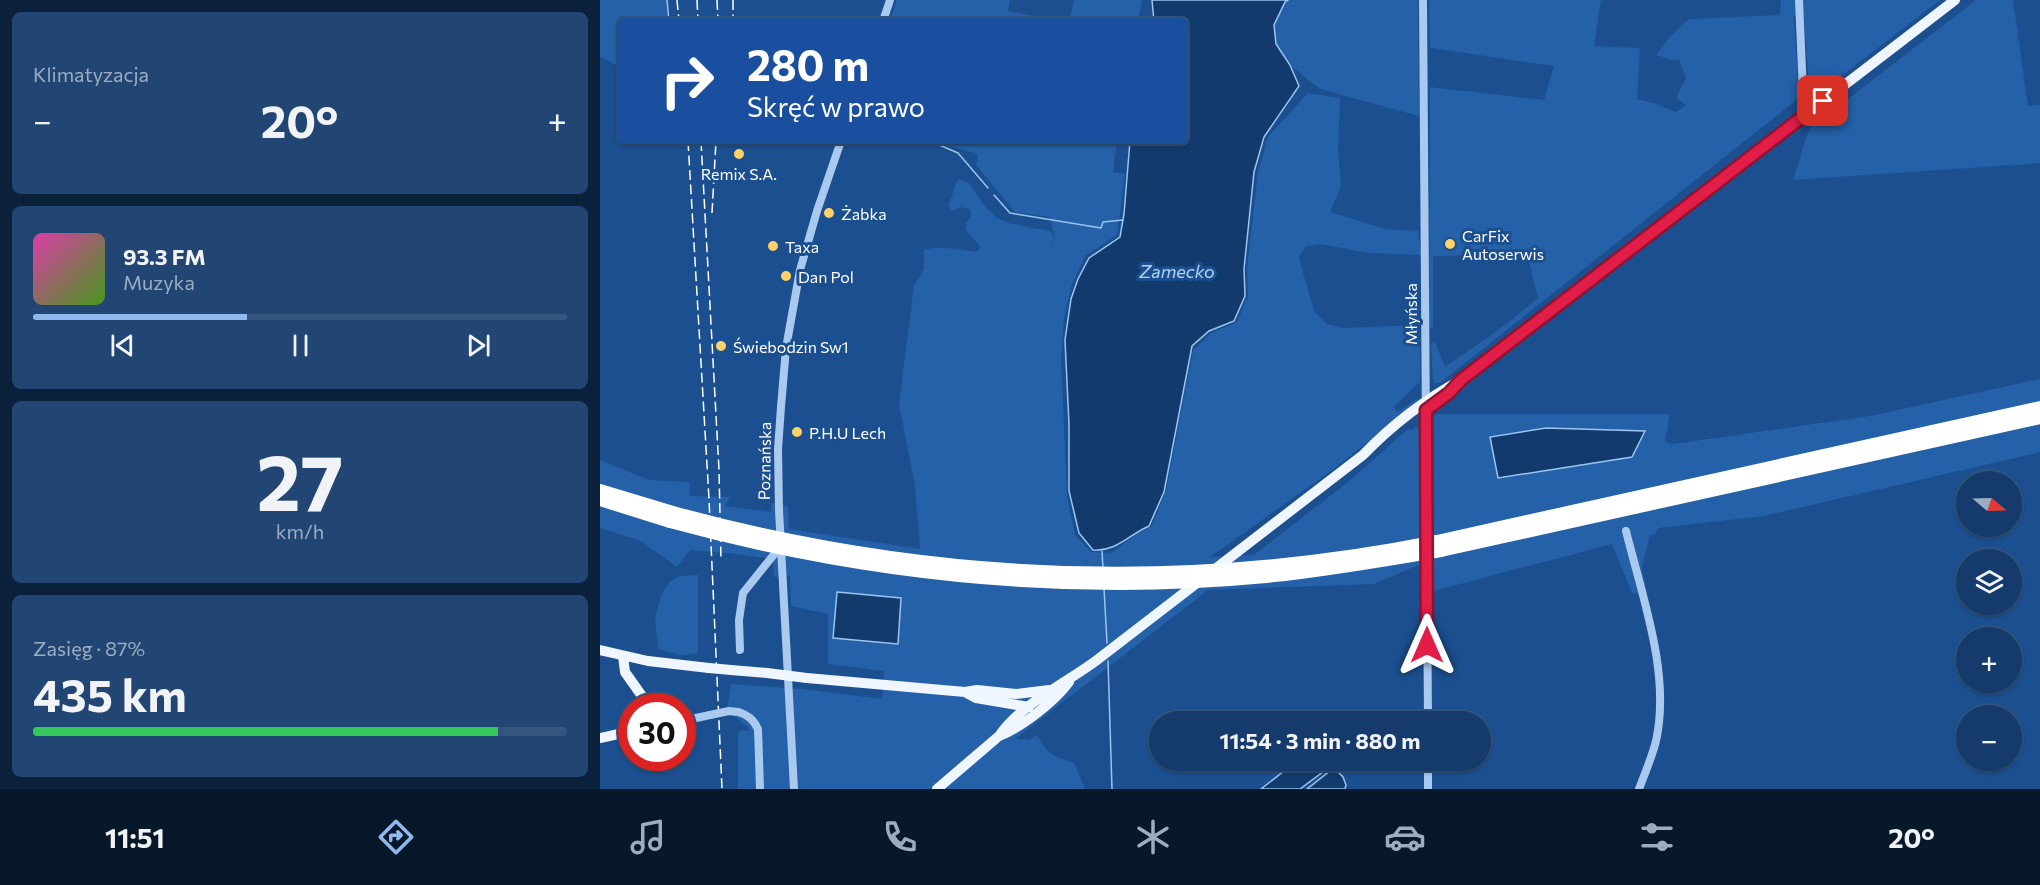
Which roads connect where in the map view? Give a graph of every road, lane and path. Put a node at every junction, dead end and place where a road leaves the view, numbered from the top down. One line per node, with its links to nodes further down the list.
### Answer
1 (890, 0): 5 (street)
2 (1423, 0): 8 (street, Młyńska)
3 (1799, 0): 6 (street)
4 (1954, 0): 6 (main road)
5 (884, 18)
6 (1804, 116): 8 (main road)
7 (841, 144): 16 (street, Poznańska)
8 (1426, 407): 20 (main road); 27 (street, Młyńska)
9 (2040, 407): 15 (highway)
10 (2040, 418): 15 (highway)
11 (600, 490): 13 (highway)
12 (600, 500): 13 (highway)
13 (671, 517): 15 (highway, bridge)
14 (1626, 531): 38 (street)
15 (1439, 546)
16 (780, 547): 18 (street); 35 (street, Poznańska)
17 (600, 650): 19 (main road)
18 (740, 650)
19 (623, 656): 22 (main road, bridge); 23 (main road)
20 (1071, 680): 21 (main road); 26 (main road)
21 (1050, 690): 24 (main road); 26 (main road)
22 (964, 692): 24 (main road); 25 (main road)
23 (640, 693)
24 (1016, 694): 26 (main road)
25 (1004, 702): 26 (main road); 29 (main road)
26 (1032, 710): 29 (main road); 31 (main road)
27 (1428, 711)
28 (696, 718): 34 (street, bridge)
29 (1007, 725): 31 (main road)
30 (618, 734): 32 (main road)
31 (999, 736): 36 (main road)
32 (600, 738)
33 (1428, 771): 37 (street)
34 (760, 789)
35 (794, 789)
36 (937, 789)
37 (1428, 789)
38 (1639, 789)

